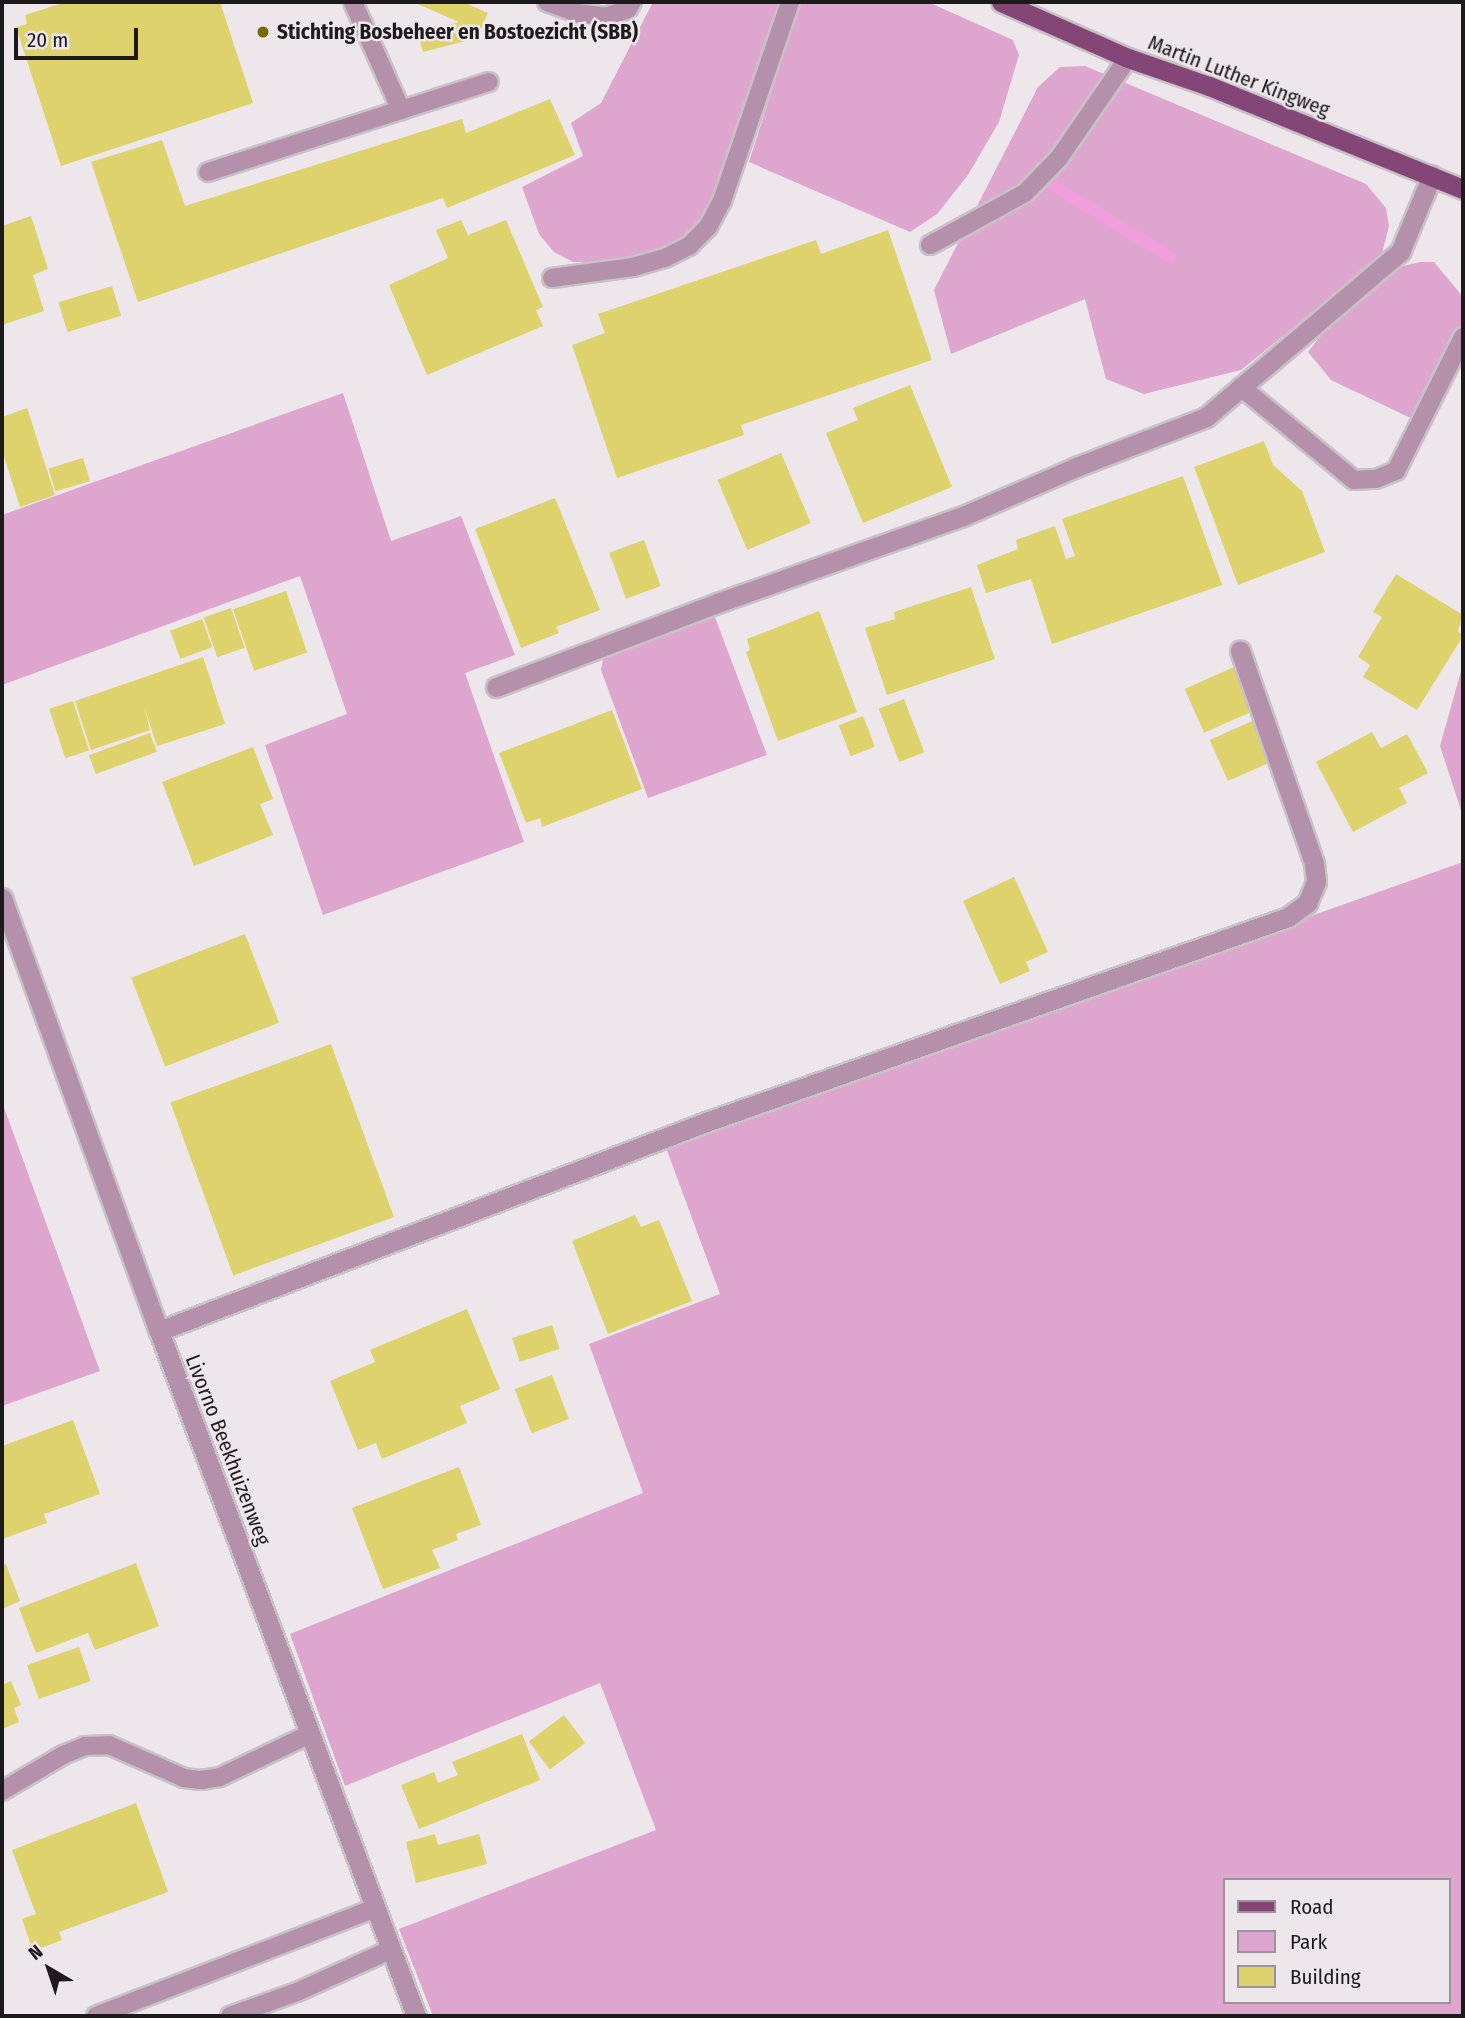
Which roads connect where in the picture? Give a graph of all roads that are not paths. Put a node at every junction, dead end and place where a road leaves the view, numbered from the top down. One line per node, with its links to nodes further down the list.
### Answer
1 (353, 2): 8 (lane)
2 (547, 2): 3 (lane)
3 (632, 2)
4 (790, 2): 13 (lane)
5 (1001, 2): 6 (main road, Martin Luther Kingweg)
6 (1128, 58): 10 (main road, Martin Luther Kingweg); 12 (lane)
7 (489, 82): 8 (lane)
8 (401, 110): 9 (lane)
9 (208, 172)
10 (1432, 174): 11 (main road, Martin Luther Kingweg); 15 (street)
11 (1463, 188)
12 (930, 245)
13 (552, 278)
14 (1463, 337): 15 (lane)
15 (1241, 387): 17 (street)
16 (1240, 650): 19 (street)
17 (496, 687)
18 (2, 898): 19 (street, Livorno Beekhuizenweg)
19 (159, 1331): 20 (street, Livorno Beekhuizenweg)
20 (310, 1734): 21 (lane); 22 (street, Livorno Beekhuizenweg)
21 (2, 1791)
22 (374, 1909): 23 (street, Livorno Beekhuizenweg); 24 (lane)
23 (390, 1950): 25 (lane); 26 (street, Livorno Beekhuizenweg)
24 (96, 2016)
25 (230, 2016)
26 (416, 2016)

